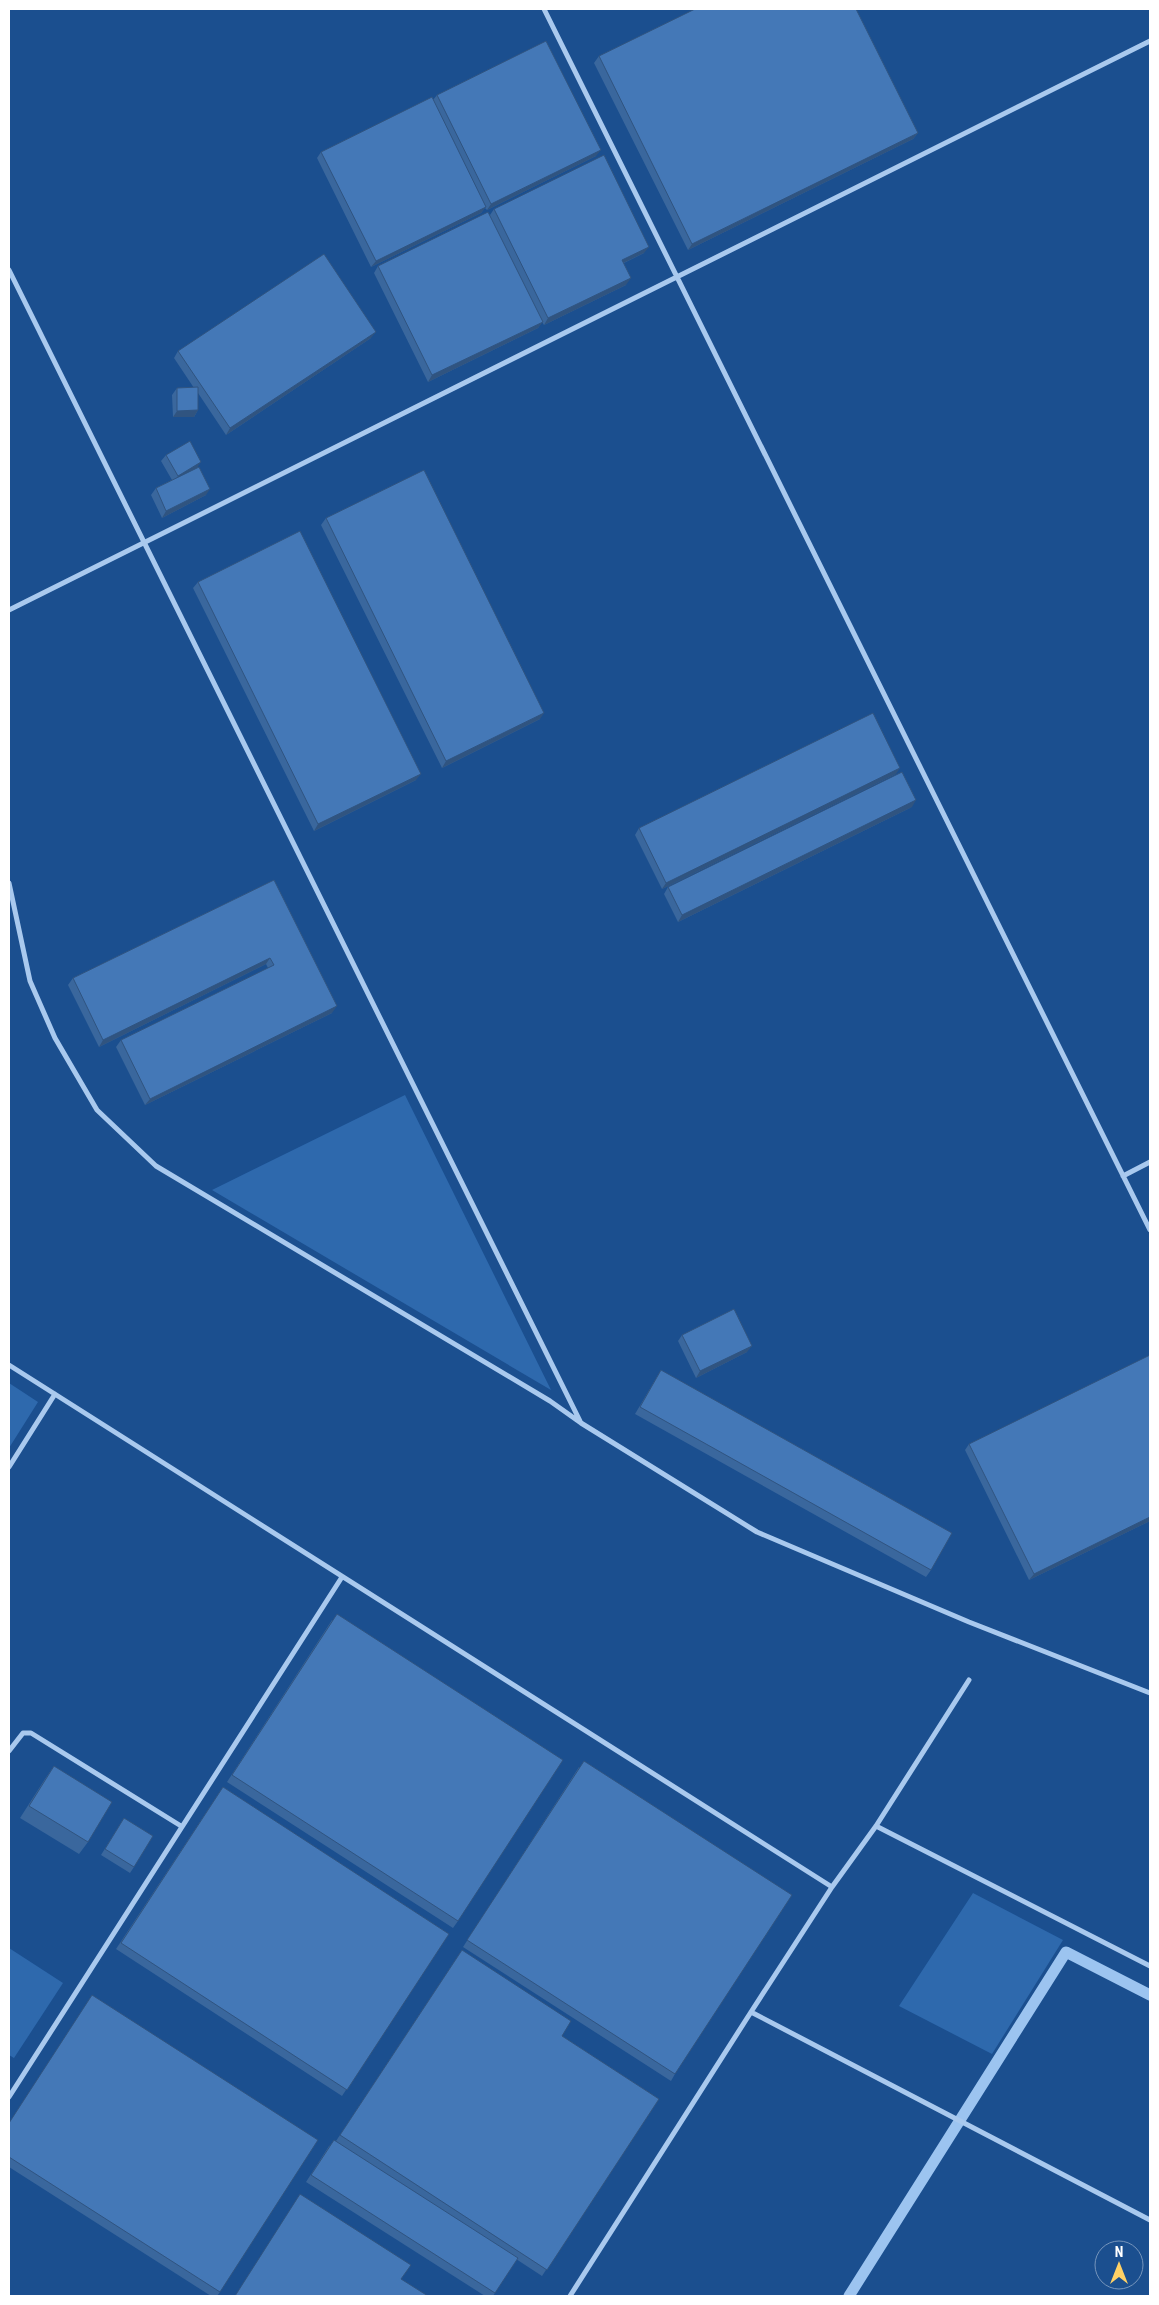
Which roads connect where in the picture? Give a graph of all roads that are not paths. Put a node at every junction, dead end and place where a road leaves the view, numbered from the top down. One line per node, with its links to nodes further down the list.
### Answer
1 (544, 9): 4 (street)
2 (1150, 41): 4 (street)
3 (9, 270): 5 (street)
4 (677, 277): 5 (street); 9 (street)
5 (144, 543): 6 (street); 13 (street)
6 (9, 610)
7 (9, 883): 13 (street)
8 (1150, 1162): 9 (street)
9 (1123, 1176): 10 (street)
10 (1150, 1230)
11 (9, 1365): 12 (street)
12 (55, 1394): 14 (street); 15 (street)
13 (581, 1423): 17 (street)
14 (9, 1467)
15 (342, 1577): 19 (street); 21 (street)
16 (968, 1680): 20 (street)
17 (1150, 1693)
18 (9, 1751): 19 (street)
19 (181, 1826): 24 (street)
20 (876, 1826): 21 (street); 22 (street)
21 (832, 1887): 23 (street)
22 (1150, 1966)
23 (751, 2012): 25 (street); 26 (street)
24 (9, 2097)
25 (1150, 2220)
26 (570, 2296)

